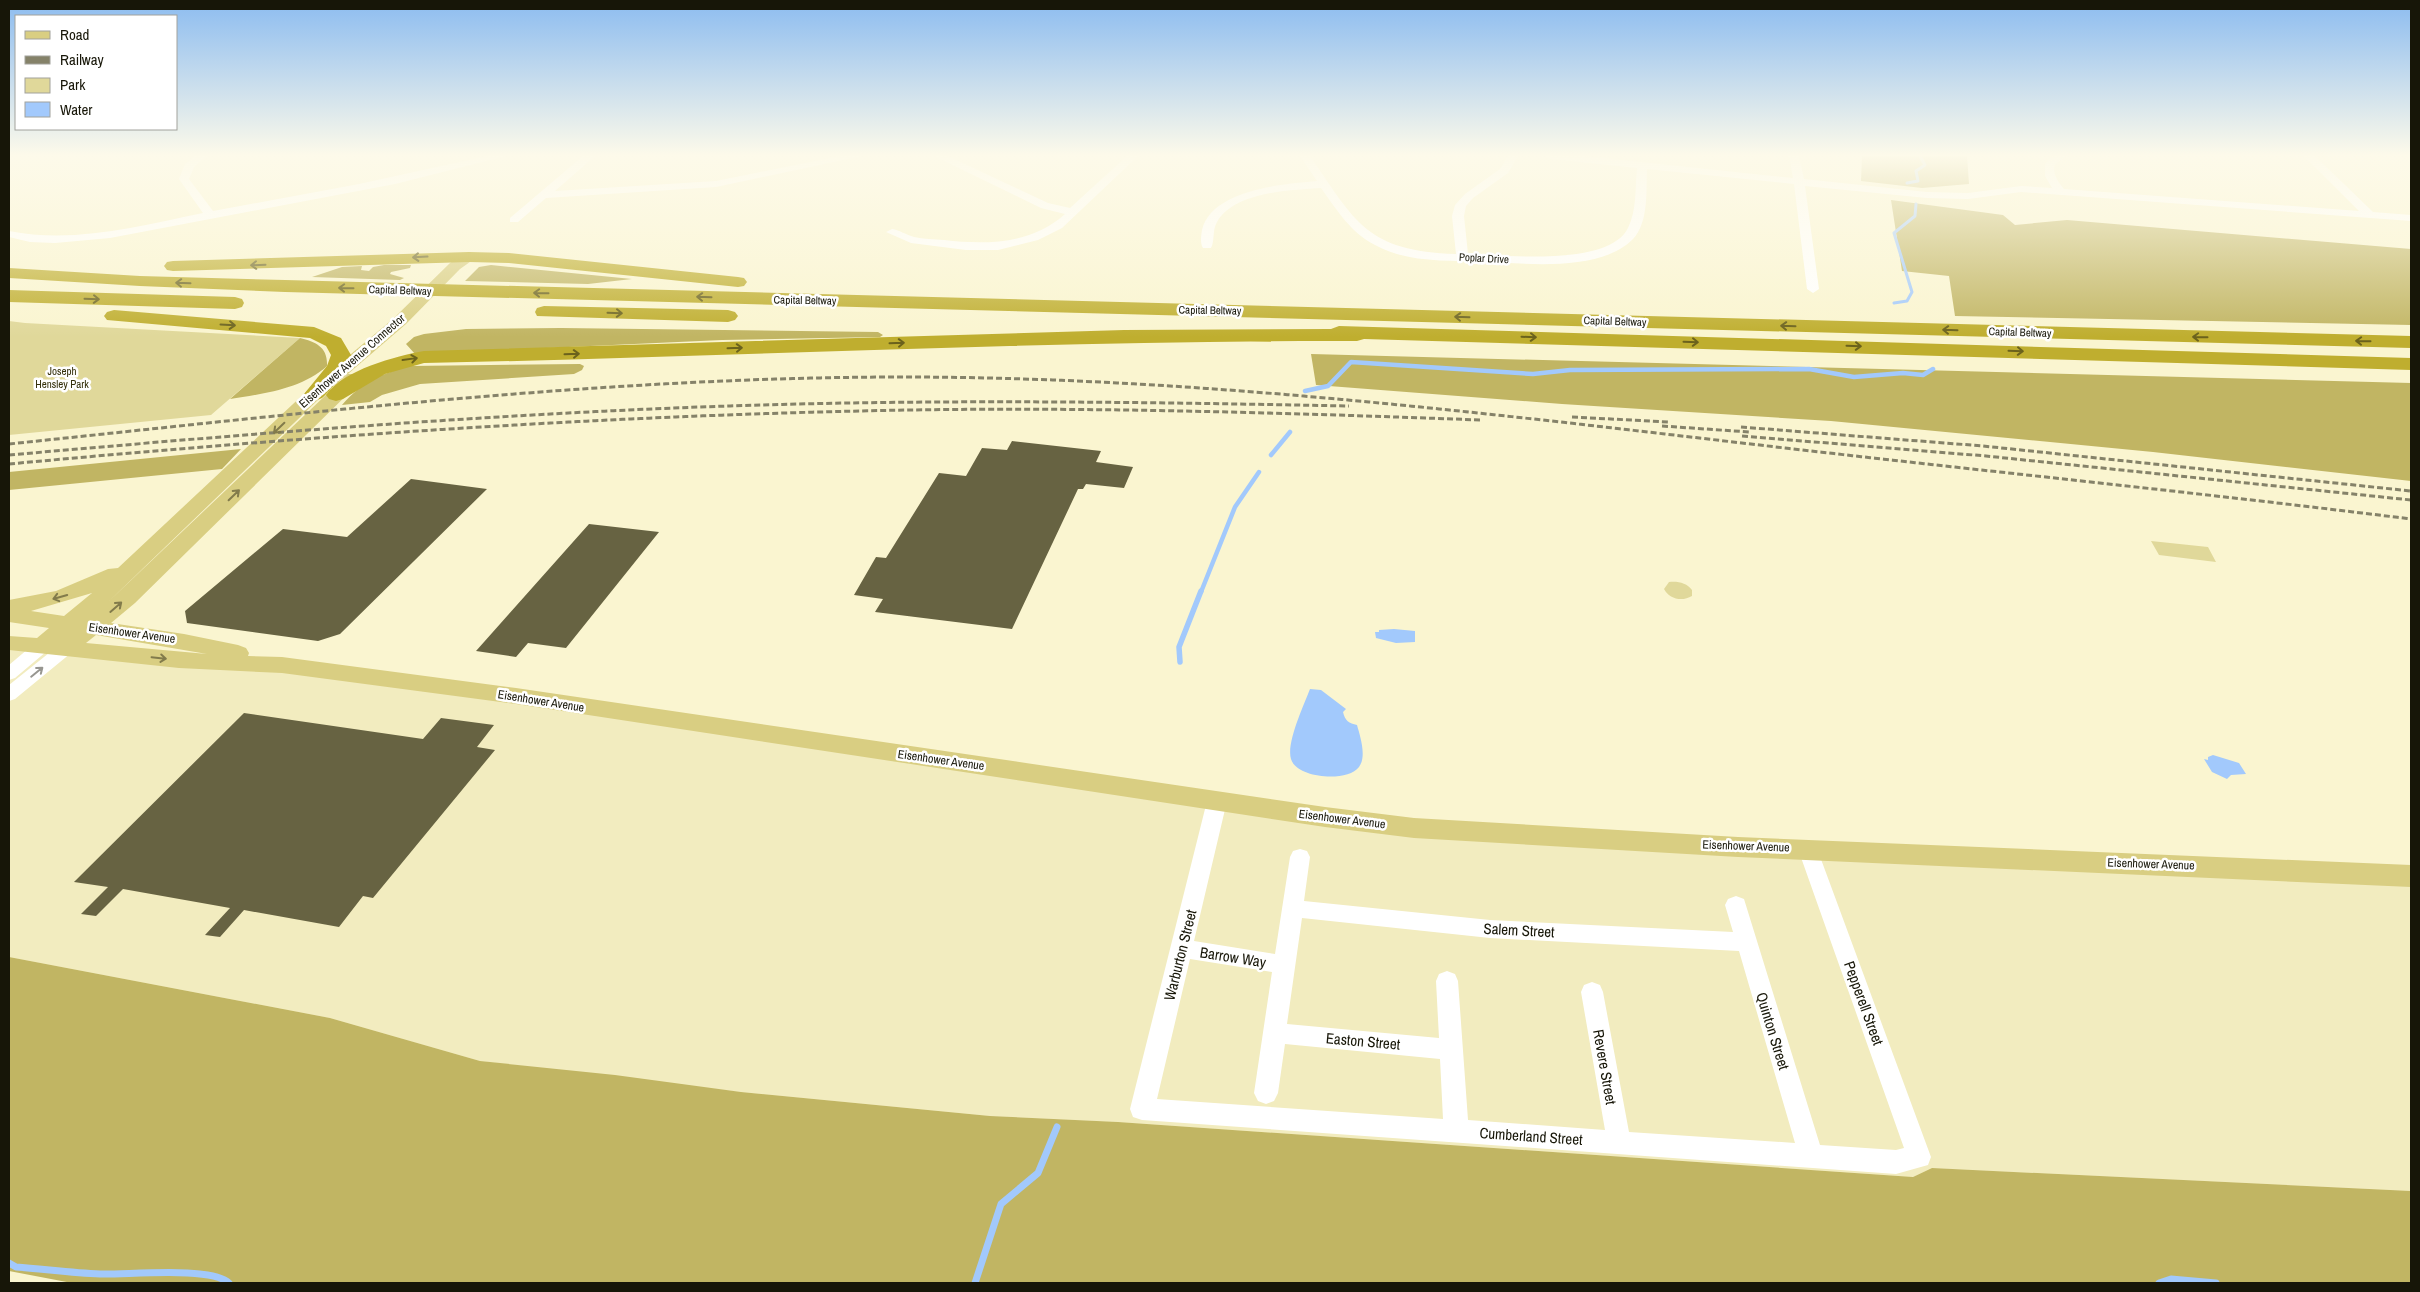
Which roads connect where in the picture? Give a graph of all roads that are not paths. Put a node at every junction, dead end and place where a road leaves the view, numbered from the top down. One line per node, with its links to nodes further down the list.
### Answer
1 (202, 216): 13 (street)
2 (519, 216): 11 (street)
3 (1068, 216): 12 (street)
4 (1215, 216): 14 (street)
5 (1349, 216): 16 (street, Poplar Drive)
6 (1458, 216): 16 (street)
7 (1638, 216): 16 (street, Poplar Drive)
8 (1803, 216): 19 (street)
9 (2388, 216): 10 (street)
10 (2411, 218)
11 (514, 220)
12 (892, 232)
13 (9, 234)
14 (1207, 246)
15 (469, 257): 17 (highway, one-way to 17); 26 (highway); 32 (main road, Eisenhower Avenue Connector); 33 (main road, Eisenhower Avenue Connector)
16 (1462, 257)
17 (9, 262)
18 (9, 273): 26 (highway, Capital Beltway, one-way to 18)
19 (1813, 289)
20 (9, 296): 22 (highway, one-way to 22)
21 (9, 304): 32 (highway, one-way to 32)
22 (252, 304)
23 (388, 307): 24 (highway, Capital Beltway)
24 (435, 309)
25 (523, 311): 27 (highway, one-way to 27)
26 (1348, 314): 30 (highway, Capital Beltway, one-way to 26)
27 (747, 317)
28 (906, 321): 29 (highway, Capital Beltway)
29 (1480, 336): 31 (highway, Capital Beltway, one-way to 31); 33 (highway, one-way to 29)
30 (2411, 342)
31 (2411, 364)
32 (314, 394): 34 (main road, Eisenhower Avenue Connector, one-way to 34)
33 (336, 396): 38 (main road, Eisenhower Avenue Connector, one-way to 33)
34 (150, 551): 35 (main road, one-way to 35); 37 (main road, Eisenhower Avenue Connector)
35 (9, 607)
36 (9, 615): 37 (main road, Eisenhower Avenue)
37 (70, 624): 38 (main road, Eisenhower Avenue); 40 (main road, Eisenhower Avenue Connector)
38 (93, 627): 41 (main road, Eisenhower Avenue Connector); 42 (main road, Eisenhower Avenue)
39 (9, 643): 40 (main road, Eisenhower Avenue)
40 (41, 647): 41 (main road, Eisenhower Avenue); 43 (street)
41 (65, 649): 42 (main road, Eisenhower Avenue, one-way to 42); 44 (street, one-way to 41)
42 (282, 665): 45 (main road, Eisenhower Avenue)
43 (9, 674)
44 (9, 695)
45 (1218, 801): 46 (main road, Eisenhower Avenue); 52 (street, Warburton Street)
46 (1808, 849): 48 (main road, Eisenhower Avenue); 63 (street, Pepperell Street)
47 (1300, 857): 50 (street)
48 (2411, 876)
49 (1736, 906): 51 (street, Quinton Street)
50 (1293, 908): 51 (street, Salem Street); 53 (street)
51 (1747, 942): 62 (street, Quinton Street)
52 (1181, 948): 53 (street, Barrow Way); 59 (street, Warburton Street)
53 (1284, 965): 56 (street)
54 (1447, 982): 57 (street)
55 (1592, 992): 61 (street, Revere Street)
56 (1275, 1033): 57 (street, Easton Street); 58 (street)
57 (1451, 1050): 60 (street)
58 (1266, 1092)
59 (1142, 1109): 60 (street, Cumberland Street)
60 (1456, 1131): 61 (street, Cumberland Street)
61 (1619, 1142): 62 (street, Cumberland Street)
62 (1811, 1156): 63 (street, Cumberland Street)
63 (1919, 1157)

